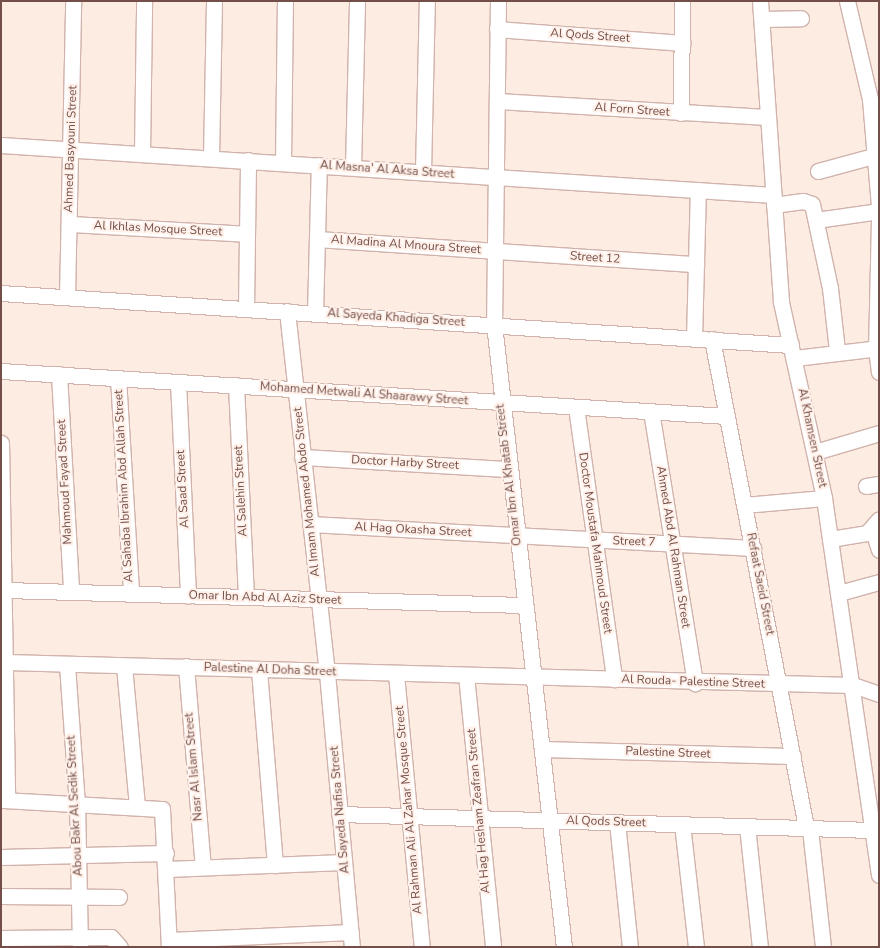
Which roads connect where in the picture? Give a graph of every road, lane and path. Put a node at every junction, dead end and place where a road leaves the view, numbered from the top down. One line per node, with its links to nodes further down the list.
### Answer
1 (73, 1): 19 (street, Ahmed Basyouni Street)
2 (144, 1): 20 (street)
3 (214, 1): 22 (street)
4 (285, 1): 24 (street)
5 (357, 1): 26 (street)
6 (427, 1): 28 (street)
7 (498, 1): 13 (street, Omar Ibn Al Khatab Street)
8 (682, 1): 14 (street)
9 (760, 1): 12 (street, Al Khamsen Street)
10 (847, 1): 21 (street)
11 (801, 18): 12 (street)
12 (762, 19): 17 (street, Al Khamsen Street)
13 (498, 29): 14 (street, Al Qods Street); 15 (street, Omar Ibn Al Khatab Street)
14 (682, 43): 16 (street)
15 (497, 101): 16 (street, Al Forn Street); 29 (street, Omar Ibn Al Khatab Street)
16 (681, 113): 17 (street, Al Forn Street)
17 (768, 117): 31 (street, Al Khamsen Street)
18 (1, 145): 19 (street, Al Masna' Al Aksa Street)
19 (73, 149): 20 (street, Al Masna' Al Aksa Street); 36 (street, Ahmed Basyouni Street)
20 (142, 153): 22 (street, Al Masna' Al Aksa Street)
21 (877, 155): 27 (street); 32 (street)
22 (211, 158): 23 (street, Al Masna' Al Aksa Street)
23 (248, 160): 24 (street, Al Masna' Al Aksa Street); 37 (street)
24 (283, 162): 25 (street, Al Masna' Al Aksa Street)
25 (318, 165): 26 (street, Al Masna' Al Aksa Street); 38 (street)
26 (353, 167): 28 (street, Al Masna' Al Aksa Street)
27 (818, 171)
28 (423, 172): 29 (street, Al Masna' Al Aksa Street)
29 (495, 177): 30 (street, Al Masna' Al Aksa Street); 39 (street, Omar Ibn Al Khatab Street)
30 (698, 190): 31 (street, Al Masna' Al Aksa Street); 40 (street)
31 (773, 200): 35 (street, Al Masna' Al Aksa Street); 51 (street, Al Khamsen Street)
32 (879, 206)
33 (879, 211): 35 (street)
34 (879, 219): 49 (street)
35 (816, 220): 50 (street)
36 (69, 224): 37 (street, Al Ikhlas Mosque Street); 42 (street, Ahmed Basyouni Street)
37 (247, 234): 43 (street)
38 (316, 238): 39 (street, Al Madina Al Mnoura Street); 45 (street)
39 (494, 251): 40 (street, Street 12); 46 (street, Omar Ibn Al Khatab Street)
40 (696, 264): 47 (street)
41 (1, 293): 42 (street, Al Sayeda Khadiga Street)
42 (67, 297): 43 (street, Al Sayeda Khadiga Street)
43 (246, 308): 44 (street, Al Sayeda Khadiga Street)
44 (287, 311): 45 (street, Al Sayeda Khadiga Street); 58 (street, Al Imam Mohamed Abdo Street)
45 (314, 312): 46 (street, Al Sayeda Khadiga Street)
46 (494, 324): 47 (street, Al Sayeda Khadiga Street); 59 (street, Omar Ibn Al Khatab Street)
47 (694, 338): 48 (street, Al Sayeda Khadiga Street)
48 (712, 339): 51 (street, Al Sayeda Khadiga Street); 62 (street, Refaat Saeid Street)
49 (877, 348): 50 (street, Al Sayeda Khadiga Street); 53 (street)
50 (837, 350): 51 (street, Al Sayeda Khadiga Street)
51 (793, 352): 65 (street, Al Khamsen Street)
52 (1, 371): 54 (street, Mohamed Metwali Al Shaarawy Street)
53 (879, 372)
54 (59, 374): 55 (street, Mohamed Metwali Al Shaarawy Street); 81 (street, Mahmoud Fayad Street)
55 (118, 378): 56 (street, Mohamed Metwali Al Shaarawy Street); 82 (street, Al Sahaba Ibrahim Abd Allah Street)
56 (178, 382): 57 (street, Mohamed Metwali Al Shaarawy Street); 84 (street, Al Saad Street)
57 (236, 385): 58 (street, Mohamed Metwali Al Shaarawy Street); 85 (street, Al Salehin Street)
58 (296, 389): 59 (street, Mohamed Metwali Al Shaarawy Street); 66 (street, Al Imam Mohamed Abdo Street)
59 (500, 402): 60 (street, Mohamed Metwali Al Shaarawy Street); 67 (street, Omar Ibn Al Khatab Street)
60 (576, 406): 61 (street, Mohamed Metwali Al Shaarawy Street); 74 (street, Doctor Moustafa Mahmoud Street)
61 (651, 411): 62 (street, Mohamed Metwali Al Shaarawy Street); 76 (street, Ahmed Abd Al Rahman Street)
62 (727, 416): 69 (street, Refaat Saeid Street)
63 (879, 432): 65 (street)
64 (1, 444): 75 (street)
65 (815, 452): 68 (street, Al Khamsen Street)
66 (302, 457): 67 (street, Doctor Harby Street); 70 (street, Al Imam Mohamed Abdo Street)
67 (508, 469): 72 (street, Omar Ibn Al Khatab Street)
68 (824, 498): 69 (street); 73 (street, Al Khamsen Street)
69 (744, 506): 77 (street, Refaat Saeid Street)
70 (310, 524): 72 (street, Al Hag Okasha Street); 86 (street, Al Imam Mohamed Abdo Street)
71 (875, 524): 73 (street); 78 (street)
72 (516, 536): 74 (street, Street 7); 87 (street, Omar Ibn Al Khatab Street)
73 (830, 539): 83 (street, Al Khamsen Street)
74 (593, 540): 76 (street, Street 7); 97 (street, Doctor Moustafa Mahmoud Street)
75 (3, 543): 80 (street)
76 (672, 543): 77 (street, Street 7); 98 (street, Ahmed Abd Al Rahman Street)
77 (753, 548): 99 (street, Refaat Saeid Street)
78 (879, 550)
79 (879, 582): 83 (street)
80 (5, 590): 81 (street, Omar Ibn Abd Al Aziz Street); 88 (street)
81 (71, 591): 82 (street, Omar Ibn Abd Al Aziz Street)
82 (131, 593): 84 (street, Omar Ibn Abd Al Aziz Street)
83 (838, 593): 100 (street, Al Khamsen Street)
84 (188, 596): 85 (street, Omar Ibn Abd Al Aziz Street)
85 (246, 596): 86 (street, Omar Ibn Abd Al Aziz Street)
86 (319, 600): 87 (street, Omar Ibn Abd Al Aziz Street); 93 (street, Al Imam Mohamed Abdo Street)
87 (524, 606): 96 (street, Omar Ibn Al Khatab Street)
88 (6, 662): 89 (street, Palestine Al Doha Street); 105 (street)
89 (67, 665): 90 (street, Palestine Al Doha Street); 106 (street, Abou Bakr Al Sedik Street)
90 (124, 666): 91 (street, Palestine Al Doha Street); 107 (street)
91 (186, 666): 92 (street, Palestine Al Doha Street); 122 (street, Nasr Al Islam Street)
92 (258, 670): 93 (street, Palestine Al Doha Street); 121 (street)
93 (327, 673): 94 (street, Palestine Al Doha Street); 108 (street, Al Sayeda Nafisa Street)
94 (396, 674): 95 (street, Palestine Al Doha Street); 109 (street, Al Rahman Ali Al Zahar Mosque Street)
95 (466, 675): 96 (street, Palestine Al Doha Street); 110 (street, Al Hag Hesham Zeafran Street)
96 (534, 677): 97 (street, Al Rouda- Palestine Street); 102 (street, Omar Ibn Al Khatab Street)
97 (614, 679): 98 (street, Al Rouda- Palestine Street)
98 (695, 683): 99 (street, Al Rouda- Palestine Street)
99 (780, 685): 100 (street, Al Rouda- Palestine Street); 103 (street, Refaat Saeid Street)
100 (853, 686): 101 (street, Al Rouda- Palestine Street); 104 (street, Al Khamsen Street)
101 (879, 694)
102 (542, 749): 103 (street, Palestine Street); 111 (street, Omar Ibn Al Khatab Street)
103 (793, 756): 116 (street, Refaat Saeid Street)
104 (872, 773): 114 (street, Al Khamsen Street)
105 (4, 800): 106 (street)
106 (77, 804): 107 (street); 117 (street, Abou Bakr Al Sedik Street)
107 (137, 806): 119 (street)
108 (340, 814): 109 (street, Al Qods Street); 120 (street, Al Sayeda Nafisa Street)
109 (410, 817): 110 (street, Al Qods Street); 133 (street, Al Rahman Ali Al Zahar Mosque Street)
110 (480, 819): 111 (street, Al Qods Street); 134 (street, Al Hag Hesham Zeafran Street)
111 (550, 821): 112 (street, Al Qods Street); 135 (street, Omar Ibn Al Khatab Street)
112 (617, 822): 113 (street, Al Qods Street); 136 (street)
113 (682, 824): 115 (street, Al Qods Street); 137 (street)
114 (875, 824): 116 (street, Al Qods Street); 123 (street, Al Khamsen Street)
115 (747, 826): 116 (street, Al Qods Street); 138 (street)
116 (808, 828): 139 (street, Refaat Saeid Street)
117 (78, 856): 118 (street); 119 (street); 125 (street, Abou Bakr Al Sedik Street)
118 (1, 857)
119 (166, 861): 122 (street); 131 (street)
120 (344, 862): 121 (street); 128 (street, Al Sayeda Nafisa Street)
121 (274, 864): 122 (street)
122 (202, 867)
123 (879, 874)
124 (1, 896): 125 (street)
125 (79, 896): 126 (street); 130 (street, Abou Bakr Al Sedik Street)
126 (119, 897)
127 (1, 938): 129 (street)
128 (351, 939): 131 (street)
129 (40, 942): 130 (street)
130 (80, 942): 132 (street)
131 (169, 944)
132 (120, 947)
133 (422, 947)
134 (492, 947)
135 (564, 947)
136 (630, 947)
137 (696, 947)
138 (760, 947)
139 (823, 947)

